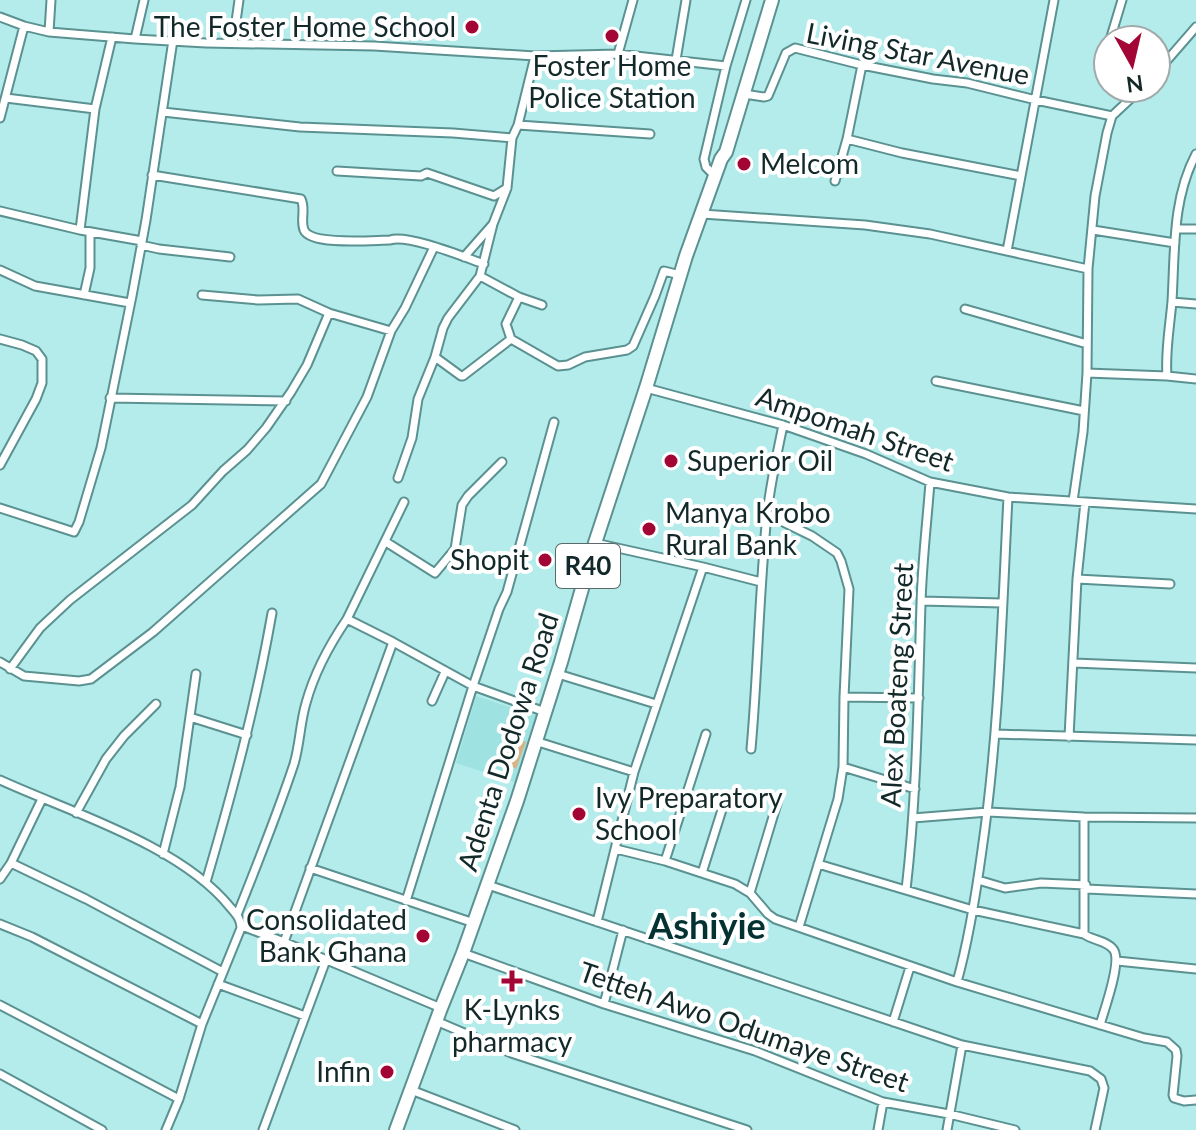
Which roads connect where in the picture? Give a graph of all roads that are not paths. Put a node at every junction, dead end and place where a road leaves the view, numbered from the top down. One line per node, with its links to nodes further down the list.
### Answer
1 (51, 0): 14 (street)
2 (144, 0): 16 (street)
3 (239, 0): 18 (street)
4 (633, 0): 19 (street)
5 (686, 0): 22 (street)
6 (746, 0): 24 (street)
7 (772, 0): 25 (main road, Adenta Dodowa Road / R40)
8 (1054, 0): 27 (street)
9 (1122, 0): 11 (street)
10 (0, 17): 12 (street)
11 (1114, 24)
12 (24, 26): 14 (street); 26 (street)
13 (1196, 27): 20 (street)
14 (49, 32): 15 (street)
15 (112, 37): 16 (street); 29 (street)
16 (135, 39): 17 (street)
17 (173, 40): 18 (street); 30 (street)
18 (233, 43): 21 (street)
19 (618, 54): 21 (street); 22 (street)
20 (1172, 55)
21 (535, 56): 33 (street)
22 (676, 60): 24 (street)
23 (862, 65): 25 (street, Living Star Avenue); 27 (street, Living Star Avenue); 36 (street)
24 (726, 66): 40 (street)
25 (744, 94): 40 (main road, Adenta Dodowa Road / R40)
26 (6, 98): 29 (street); 32 (street)
27 (1036, 100): 31 (street, Living Star Avenue); 41 (street)
28 (1125, 104): 31 (street)
29 (95, 109): 49 (street)
30 (163, 112): 35 (street); 39 (street)
31 (1112, 116): 50 (street)
32 (0, 118)
33 (518, 125): 34 (street); 35 (street)
34 (650, 134)
35 (512, 138): 43 (street)
36 (847, 139): 41 (street); 42 (street)
37 (1196, 154): 47 (street)
38 (337, 171): 43 (street)
39 (152, 175): 52 (street); 54 (street)
40 (715, 176): 45 (main road, Adenta Dodowa Road / R40)
41 (1021, 176): 55 (street)
42 (835, 181)
43 (507, 188): 46 (street)
44 (0, 211): 49 (street)
45 (702, 214): 55 (street); 61 (main road, Adenta Dodowa Road / R40)
46 (493, 224): 57 (street); 58 (street)
47 (1176, 229): 48 (street); 53 (street)
48 (1196, 229)
49 (80, 230): 51 (street)
50 (1093, 230): 53 (street); 59 (street)
51 (90, 232): 52 (street); 63 (street)
52 (141, 243): 56 (street); 67 (street)
53 (1175, 243): 66 (street)
54 (434, 247): 57 (street); 72 (street)
55 (1007, 251): 59 (street)
56 (230, 257)
57 (464, 257): 58 (street)
58 (484, 264): 62 (street)
59 (1088, 269): 75 (street)
60 (0, 270): 63 (street)
61 (680, 275): 74 (street); 81 (main road, Adenta Dodowa Road / R40)
62 (480, 276): 65 (street); 76 (street)
63 (84, 295): 67 (street)
64 (202, 295): 71 (street)
65 (519, 297): 69 (street); 74 (street)
66 (1172, 302): 68 (street); 78 (street)
67 (130, 303): 82 (street)
68 (1196, 304)
69 (542, 305)
70 (965, 309): 75 (street)
71 (329, 313): 72 (street); 83 (street)
72 (391, 331): 112 (street)
73 (0, 339): 88 (street)
74 (511, 339): 76 (street)
75 (1087, 344): 77 (street)
76 (435, 357): 89 (street)
77 (1087, 373): 78 (street); 84 (street)
78 (1167, 376): 79 (street)
79 (1196, 379)
80 (936, 381): 84 (street)
81 (646, 388): 86 (street, Ampomah Street); 99 (main road, Adenta Dodowa Road / R40)
82 (110, 398): 83 (street); 95 (street)
83 (286, 401): 112 (street)
84 (1084, 411): 92 (street)
85 (554, 422): 116 (street)
86 (783, 425): 90 (street, Ampomah Street); 97 (street)
87 (502, 462): 98 (street)
88 (0, 465)
89 (398, 478)
90 (930, 482): 91 (street, Ampomah Street); 104 (street, Alex Boateng Street)
91 (1008, 497): 92 (street, Ampomah Street); 105 (street)
92 (1073, 501): 94 (street, Ampomah Street)
93 (404, 502): 98 (street)
94 (1085, 502): 96 (street, Ampomah Street); 101 (street)
95 (0, 508)
96 (1196, 509)
97 (767, 514): 102 (street); 117 (street)
98 (386, 542): 107 (street)
99 (595, 543): 100 (street); 115 (main road, Adenta Dodowa Road / R40)
100 (703, 567): 102 (street); 121 (street)
101 (1077, 579): 103 (street); 110 (street)
102 (761, 582): 130 (street)
103 (1170, 584)
104 (921, 601): 105 (street); 118 (street, Alex Boateng Street)
105 (1002, 603): 125 (street)
106 (272, 613): 126 (street)
107 (347, 619): 108 (street); 160 (street)
108 (393, 642): 113 (street); 148 (street)
109 (0, 662): 112 (street)
110 (1074, 663): 111 (street); 127 (street)
111 (1196, 668)
112 (10, 669)
113 (445, 672): 116 (street); 119 (street)
114 (196, 674): 123 (street)
115 (558, 674): 121 (street); 122 (main road, Adenta Dodowa Road / R40)
116 (473, 686): 122 (street); 158 (street)
117 (844, 697): 118 (street); 131 (street)
118 (919, 698): 134 (street, Alex Boateng Street)
119 (432, 701)
120 (156, 704): 139 (street)
121 (656, 704): 132 (street)
122 (545, 712): 129 (main road, Adenta Dodowa Road / R40)
123 (190, 717): 126 (street); 144 (street)
124 (706, 734): 145 (street)
125 (996, 734): 127 (street); 138 (street)
126 (247, 735): 152 (street)
127 (1069, 737): 128 (street)
128 (1196, 740)
129 (535, 741): 132 (street); 153 (main road, Adenta Dodowa Road / R40)
130 (751, 749)
131 (843, 767): 134 (street); 147 (street)
132 (634, 772): 143 (street)
133 (0, 780): 137 (street)
134 (915, 789): 141 (street, Alex Boateng Street)
135 (726, 797): 149 (street)
136 (779, 797): 156 (street)
137 (42, 799): 139 (street); 146 (street)
138 (988, 812): 140 (street); 141 (street); 151 (street)
139 (76, 813): 144 (street)
140 (1084, 817): 142 (street); 154 (street)
141 (913, 818): 155 (street, Alex Boateng Street)
142 (1196, 818)
143 (616, 849): 145 (street); 161 (street)
144 (163, 854): 152 (street)
145 (665, 861): 149 (street)
146 (11, 863): 150 (street); 174 (street)
147 (818, 864): 155 (street); 165 (street)
148 (310, 868): 158 (street); 168 (street)
149 (702, 873): 156 (street)
150 (0, 879)
151 (978, 880): 154 (street); 159 (street)
152 (206, 882): 160 (street)
153 (488, 885): 161 (street); 162 (main road, Adenta Dodowa Road / R40)
154 (1086, 887): 157 (street); 167 (street)
155 (906, 890): 159 (street)
156 (750, 893): 165 (street)
157 (1196, 894)
158 (406, 901): 162 (street)
159 (973, 910): 167 (street); 175 (street)
160 (237, 915): 164 (street)
161 (597, 922): 166 (street)
162 (474, 923): 169 (main road, Adenta Dodowa Road / R40)
163 (0, 924): 182 (street)
164 (242, 926): 168 (street); 174 (street)
165 (799, 927): 172 (street)
166 (623, 930): 177 (street); 181 (street)
167 (1084, 934): 171 (street)
168 (284, 942): 170 (street)
169 (463, 953): 177 (street, Tetteh Awo Odumaye Street); 179 (main road, Adenta Dodowa Road / R40)
170 (326, 960): 179 (street); 180 (street)
171 (1117, 961): 173 (street); 183 (street)
172 (910, 967): 175 (street); 181 (street)
173 (1196, 969)
174 (223, 972): 176 (street)
175 (957, 982): 183 (street)
176 (218, 984): 180 (street); 182 (street)
177 (604, 1004): 189 (street, Tetteh Awo Odumaye Street)
178 (0, 1005): 187 (street)
179 (438, 1015): 186 (main road, Adenta Dodowa Road / R40); 196 (street)
180 (305, 1016): 193 (street)
181 (893, 1022): 184 (street)
182 (202, 1024): 187 (street)
183 (1100, 1025): 188 (street)
184 (962, 1045): 190 (street); 200 (street)
185 (0, 1074): 191 (street)
186 (411, 1090): 194 (main road, Adenta Dodowa Road / R40); 195 (street)
187 (179, 1099): 192 (street)
188 (1196, 1100)
189 (883, 1102): 190 (street, Tetteh Awo Odumaye Street); 197 (street)
190 (949, 1114): 198 (street); 199 (street, Tetteh Awo Odumaye Street)
191 (102, 1130)
192 (166, 1130)
193 (263, 1130)
194 (396, 1130)
195 (515, 1130)
196 (747, 1130)
197 (878, 1130)
198 (947, 1130)
199 (1015, 1130)
200 (1095, 1130)

